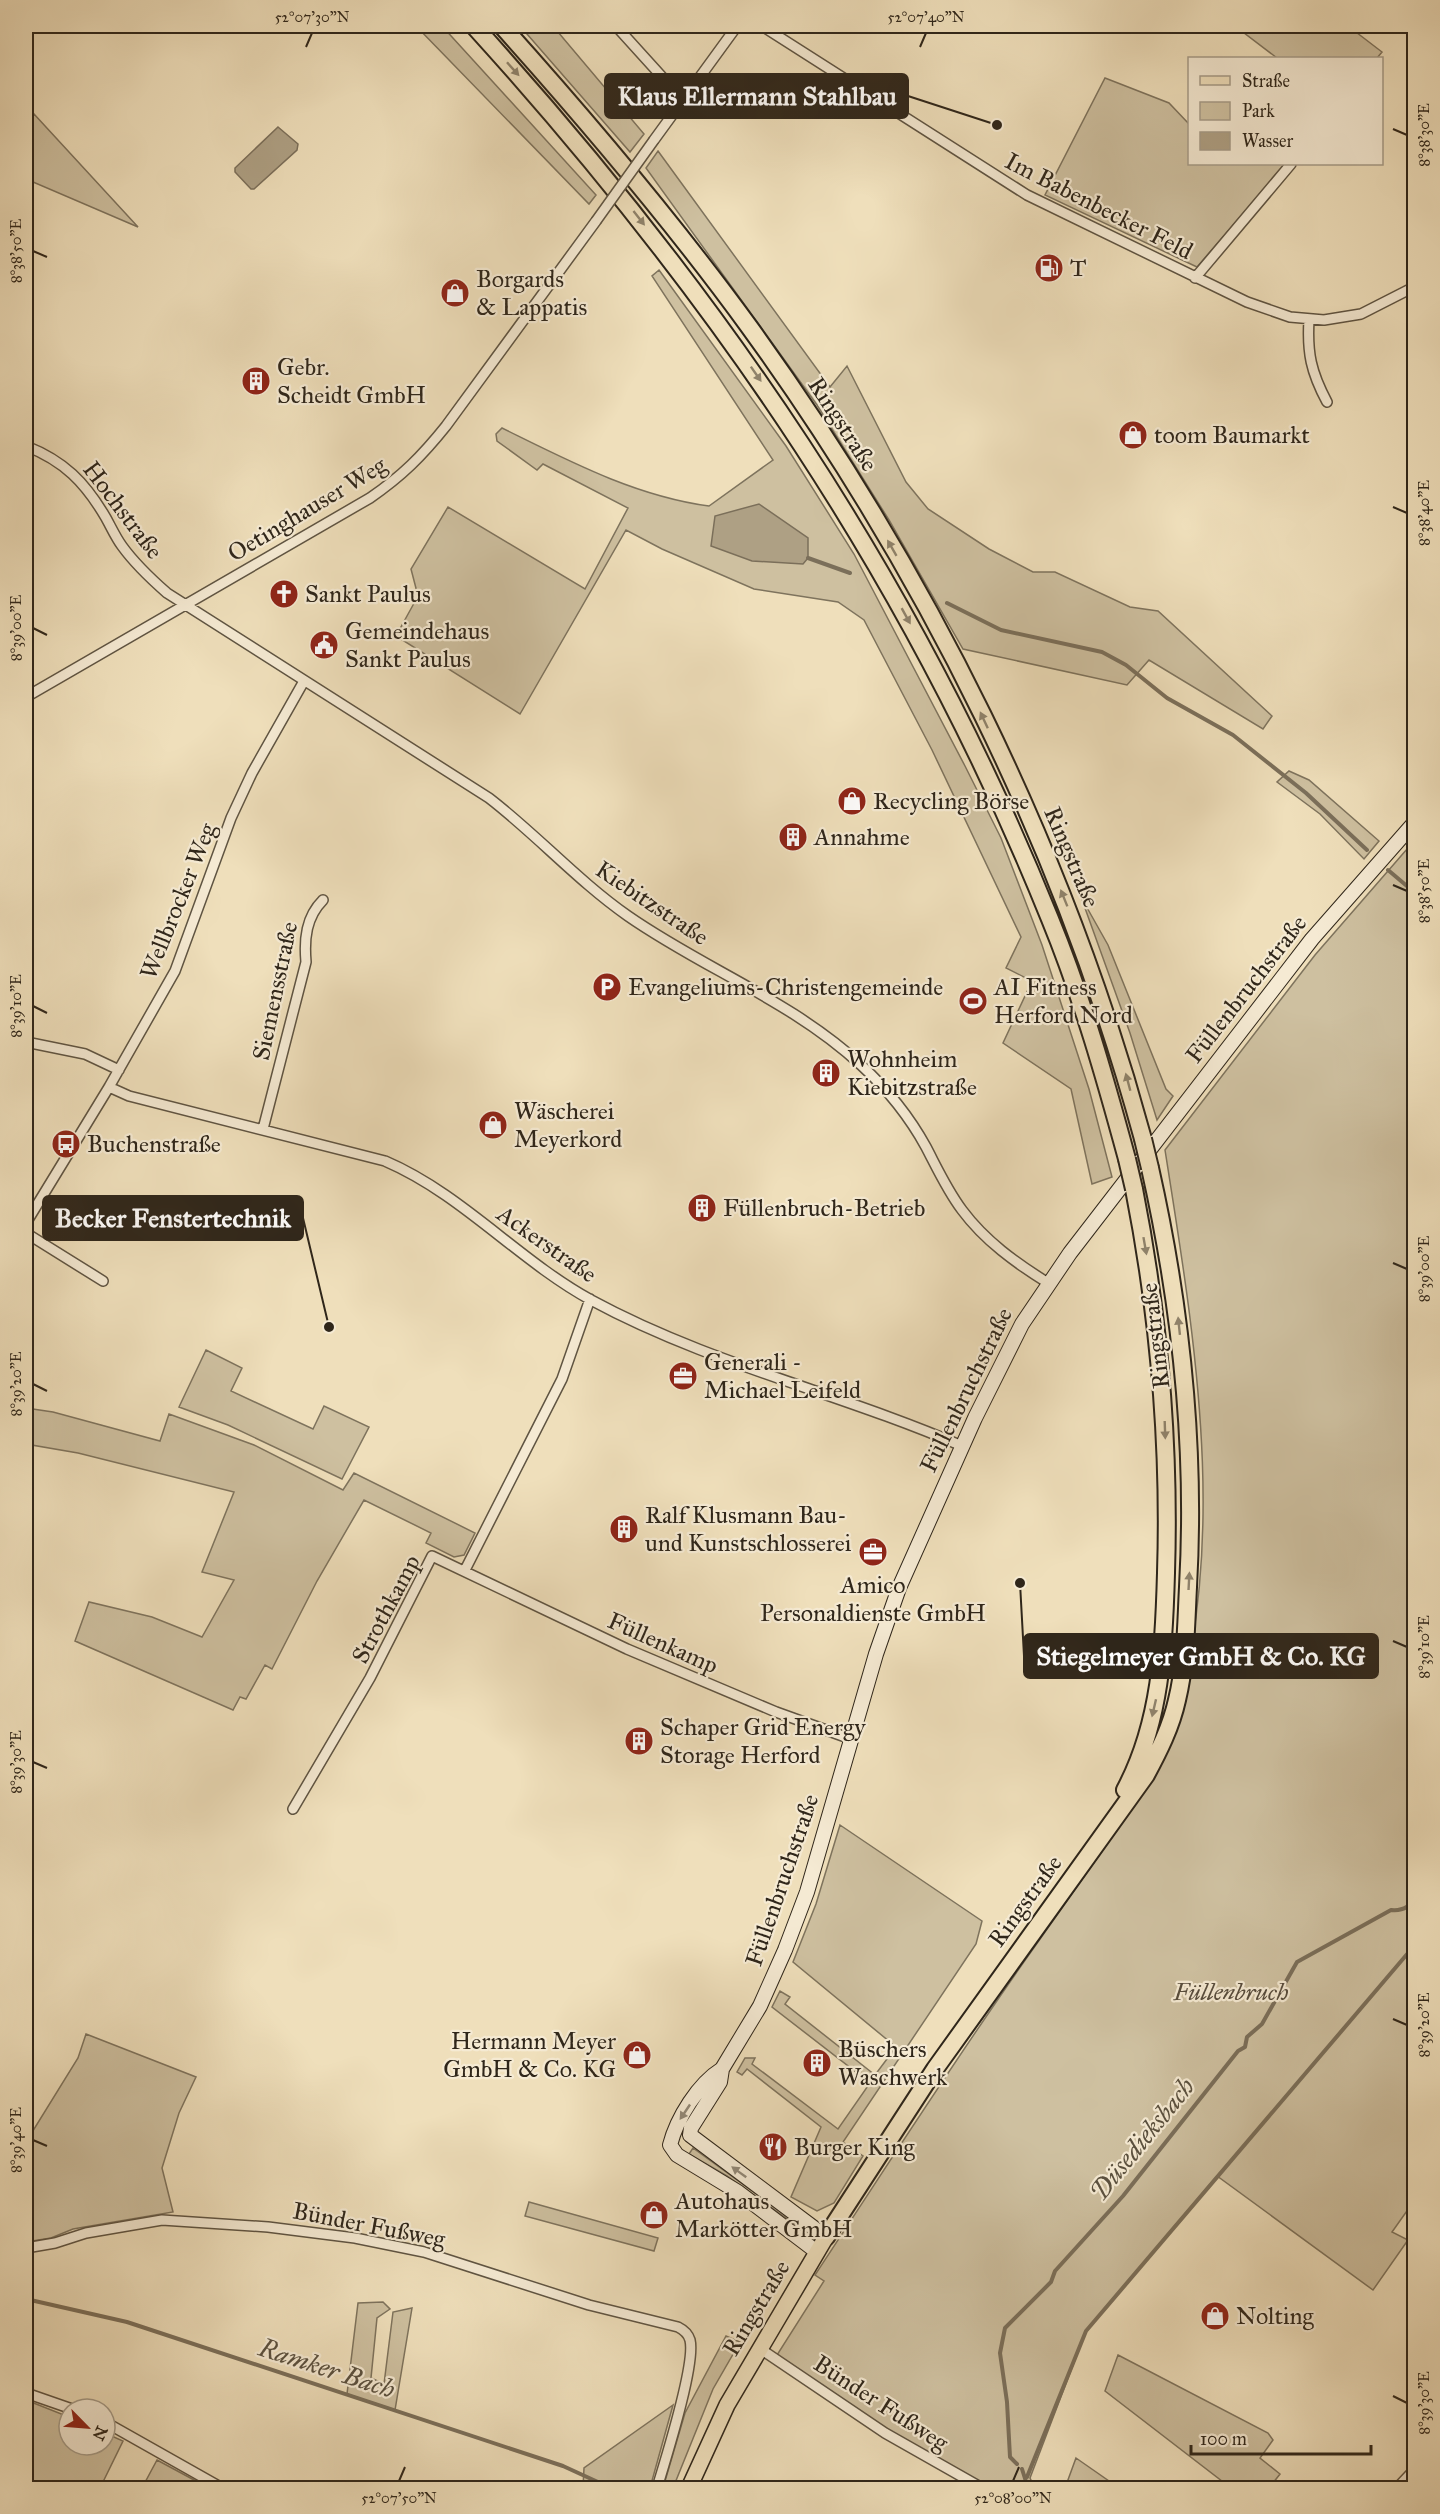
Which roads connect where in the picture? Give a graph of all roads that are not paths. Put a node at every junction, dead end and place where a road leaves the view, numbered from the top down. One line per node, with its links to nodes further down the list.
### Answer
1 (474, 26): 31 (highway, Ringstraße, one-way to 31, bridge)
2 (502, 26): 31 (highway, Ringstraße, one-way to 2, bridge)
3 (616, 26): 6 (street)
4 (737, 26): 6 (street, Oetinghauser Weg)
5 (762, 26): 8 (street, Im Babenbecker Feld)
6 (683, 100): 13 (street, Oetinghauser Weg, bridge)
7 (1290, 165): 8 (street)
8 (1195, 278): 10 (street, Im Babenbecker Feld)
9 (1414, 287): 10 (street, Im Babenbecker Feld)
10 (1309, 320): 11 (street)
11 (1326, 402)
12 (26, 446): 13 (street, Hochstraße)
13 (184, 606): 14 (street, Kiebitzstraße); 15 (street, Oetinghauser Weg)
14 (304, 681): 19 (street, Wellbrocker Weg); 25 (street, Kiebitzstraße)
15 (26, 697)
16 (1414, 823): 25 (street, Füllenbruchstraße)
17 (323, 900): 21 (street, Siemensstraße)
18 (26, 1042): 19 (street)
19 (119, 1071): 20 (street, Wellbrocker Weg)
20 (109, 1087): 21 (street, Ackerstraße); 22 (street, Wellbrocker Weg)
21 (263, 1129): 26 (street, Ackerstraße)
22 (26, 1223)
23 (26, 1233): 24 (street)
24 (103, 1281)
25 (1048, 1283): 27 (street, Füllenbruchstraße)
26 (590, 1299): 27 (street, Ackerstraße); 28 (street)
27 (962, 1446): 29 (street, Füllenbruchstraße)
28 (465, 1570): 29 (street, Füllenkamp); 30 (street, Strothkamp)
29 (851, 1739): 32 (street, Füllenbruchstraße)
30 (293, 1809)
31 (1103, 1833): 35 (highway, Ringstraße)
32 (722, 2069): 33 (street, Füllenbruchstraße); 34 (street, Füllenbruchstraße, one-way to 34)
33 (690, 2135): 34 (street); 35 (street, one-way to 33)
34 (670, 2145): 35 (street)
35 (822, 2244): 37 (main road, Ringstraße)
36 (26, 2248): 43 (street, Bünder Fußweg)
37 (759, 2348): 44 (main road, Ringstraße); 45 (street, Bünder Fußweg)
38 (26, 2393): 39 (street)
39 (57, 2404)
40 (117, 2429): 42 (street)
41 (1414, 2470): 46 (street)
42 (222, 2488)
43 (657, 2488)
44 (689, 2488)
45 (982, 2488)
46 (1397, 2488)

